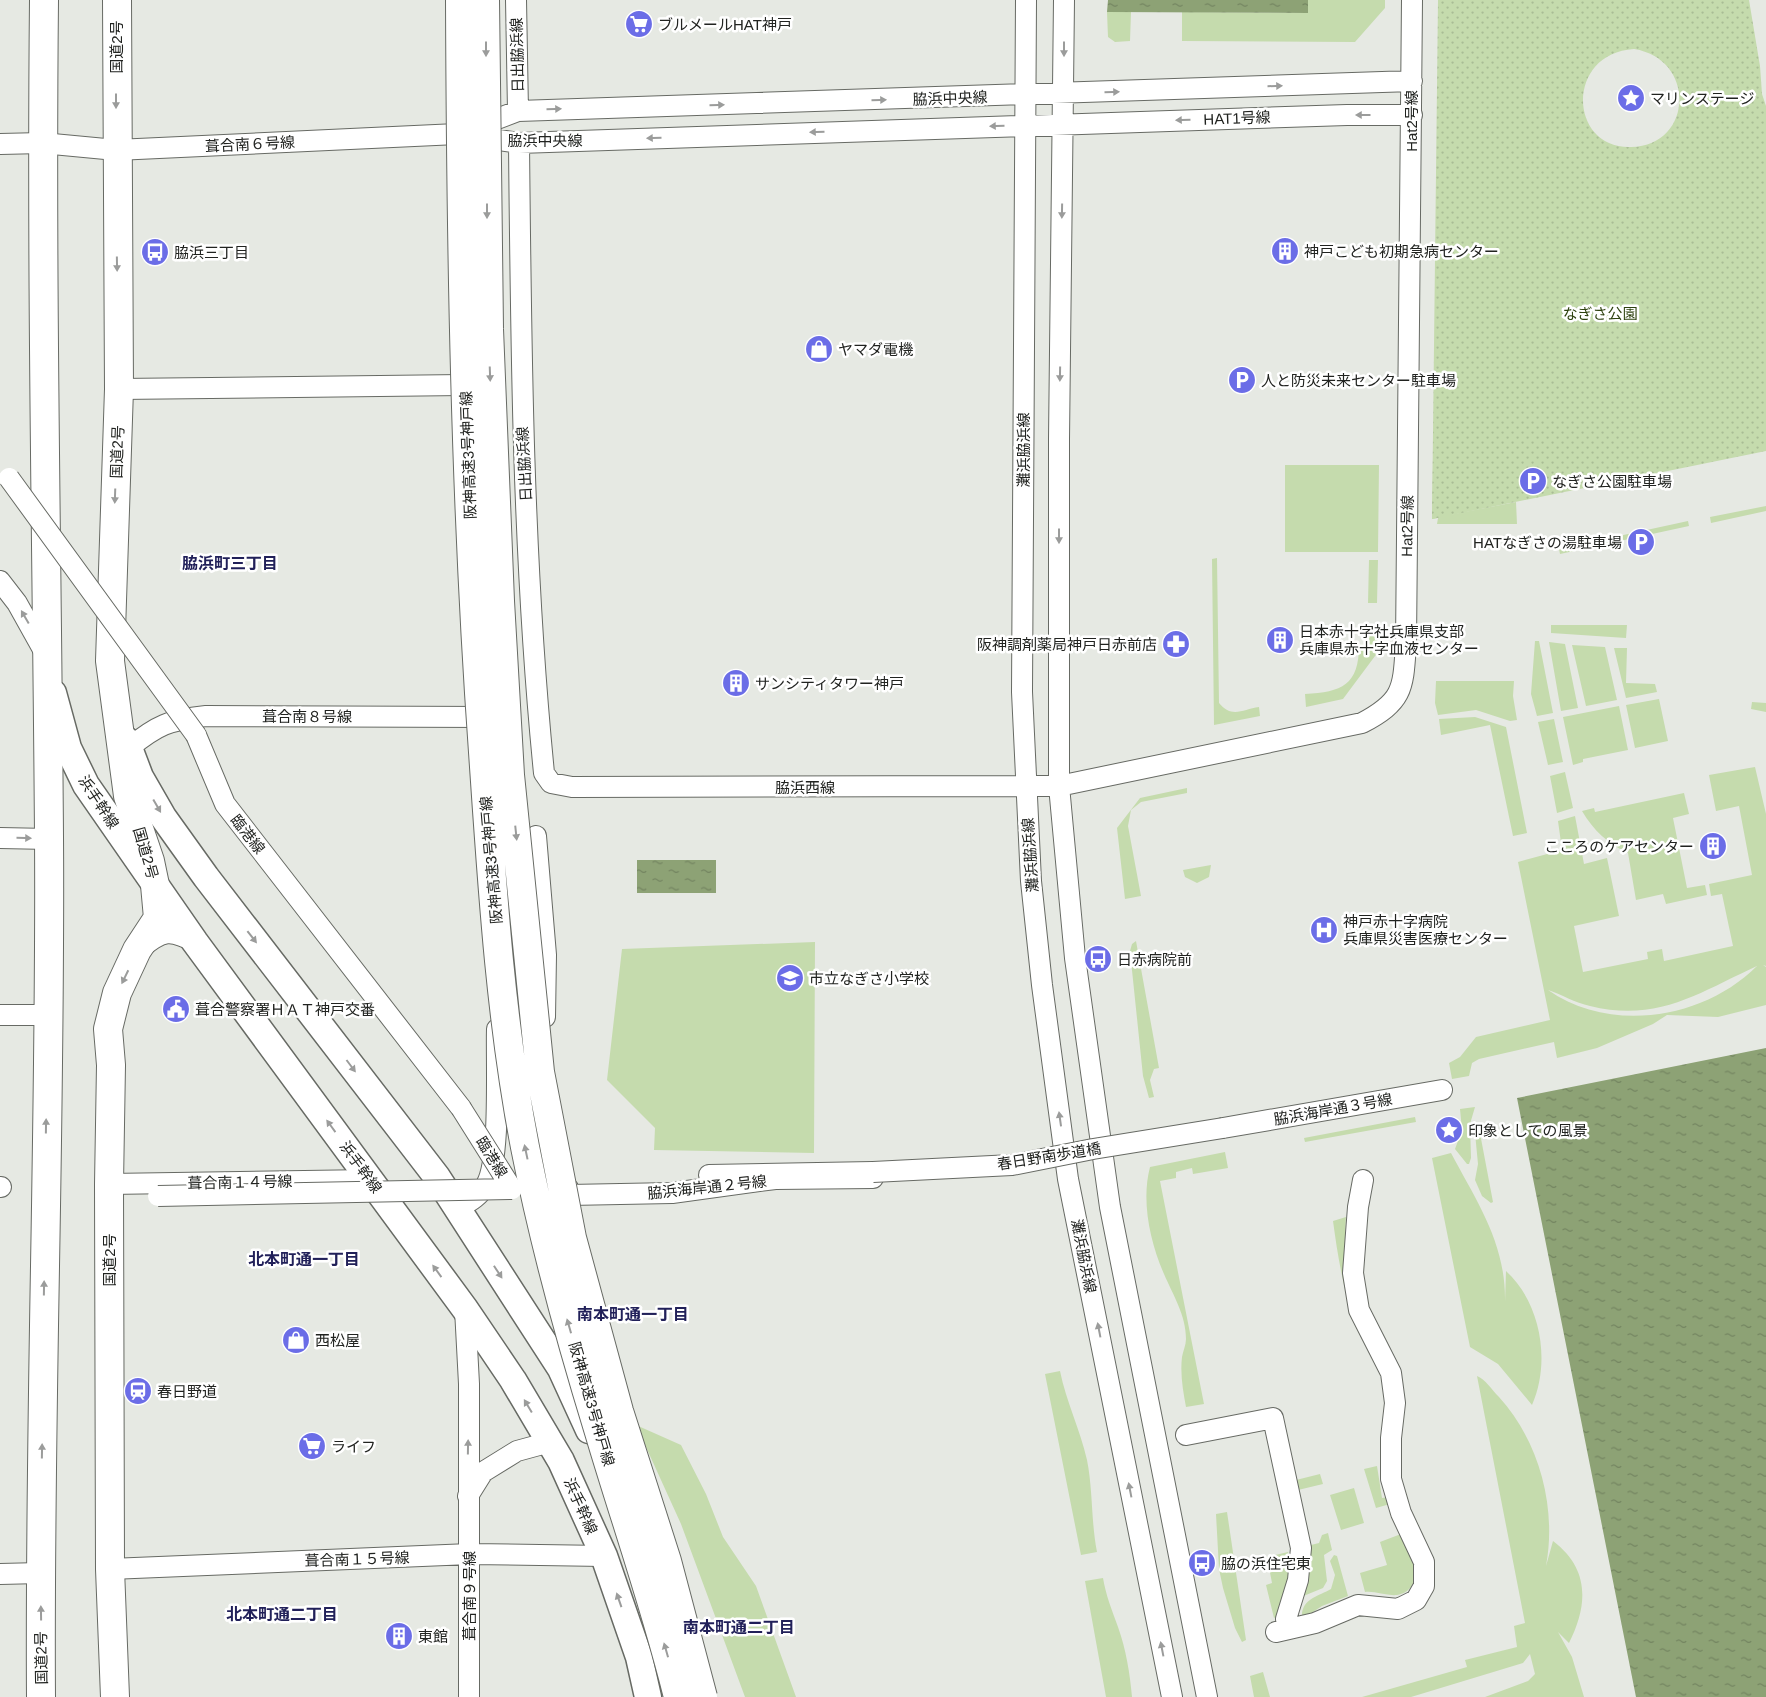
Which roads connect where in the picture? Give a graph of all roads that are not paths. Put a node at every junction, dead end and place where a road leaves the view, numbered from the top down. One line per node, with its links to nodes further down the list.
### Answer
1 (44, 0): 17 (highway, 国道2号)
2 (117, 0): 20 (highway, 国道2号, one-way to 20)
3 (459, 0): 16 (street); 64 (highway, 阪神高速3号神戸線, one-way to 3, bridge)
4 (485, 0): 65 (highway, 阪神高速3号神戸線, one-way to 65, bridge)
5 (516, 0): 12 (street, 日出脇浜線)
6 (1026, 0): 11 (street, 灘浜脇浜線)
7 (1064, 0): 10 (street, one-way to 10)
8 (1412, 0): 9 (street, Hat2号線)
9 (1412, 81): 10 (street, HAT1号線, one-way to 9); 13 (street, Hat2号線)
10 (1063, 94): 11 (street, 脇浜中央線); 14 (street)
11 (1025, 95): 12 (street, 脇浜中央線, one-way to 11); 15 (street, 灘浜脇浜線)
12 (518, 110): 16 (street, 脇浜中央線)
13 (1412, 115): 14 (street, HAT1号線, one-way to 14); 30 (street, Hat2号線)
14 (1063, 124): 15 (street, 脇浜中央線); 30 (street, one-way to 30)
15 (1025, 125): 18 (street, 脇浜中央線, one-way to 18); 31 (street, 灘浜脇浜線)
16 (457, 134): 18 (street, 脇浜中央線); 20 (street, 葺合南６号線); 21 (street)
17 (42, 142): 19 (street, 葺合南６号線); 20 (street, 葺合南６号線); 25 (highway, 国道2号)
18 (519, 143): 29 (street, 日出脇浜線)
19 (0, 144)
20 (116, 150): 22 (highway, 国道2号, one-way to 22)
21 (464, 385): 22 (street); 27 (street)
22 (118, 390): 26 (highway, 国道2号, one-way to 26)
23 (5, 474): 48 (street, 臨港線, bridge)
24 (0, 581): 25 (street, one-way to 24)
25 (46, 655): 34 (highway, 国道2号); 35 (main road, 浜手幹線)
26 (110, 660): 28 (main road); 35 (highway, 国道2号)
27 (495, 717): 28 (street, 葺合南８号線); 50 (street)
28 (129, 748): 50 (main road, one-way to 50)
29 (551, 783): 31 (street, 脇浜西線)
30 (1059, 786): 31 (street, 脇浜西線); 68 (street)
31 (1026, 787): 67 (street, 灘浜脇浜線, one-way to 31)
32 (536, 836): 47 (street)
33 (0, 838): 34 (street, one-way to 34)
34 (49, 839): 39 (highway, 国道2号)
35 (155, 885): 36 (main road, 浜手幹線); 37 (highway, 国道2号)
36 (195, 942): 37 (street); 44 (main road, 浜手幹線, one-way to 36)
37 (138, 950): 46 (highway, 国道2号, one-way to 46)
38 (0, 1015): 39 (street)
39 (47, 1015): 58 (highway, 国道2号, one-way to 39)
40 (1442, 1090): 41 (street, 脇浜海岸通３号線)
41 (1223, 1128): 42 (street, 春日野南歩道橋, bridge)
42 (873, 1172): 43 (street); 47 (street, 脇浜海岸通２号線)
43 (709, 1175)
44 (371, 1180): 46 (street, 葺合南１４号線); 51 (main road, 浜手幹線, one-way to 44)
45 (1363, 1180): 52 (street)
46 (109, 1184): 57 (highway, 国道2号)
47 (568, 1188): 48 (street, 脇浜海岸通２号線, bridge)
48 (512, 1189): 49 (street, 脇浜海岸通２号線, bridge)
49 (158, 1196)
50 (457, 1209): 66 (main road, one-way to 66)
51 (465, 1309): 53 (main road, 浜手幹線, one-way to 51); 54 (street, 葺合南９号線, one-way to 51)
52 (1186, 1435)
53 (550, 1442): 54 (street); 56 (main road, 浜手幹線)
54 (468, 1496): 55 (street, 葺合南９号線)
55 (470, 1554): 56 (street, 葺合南１５号線); 57 (street, 葺合南１５号線); 62 (street, 葺合南９号線)
56 (604, 1556): 63 (main road, 浜手幹線, one-way to 56)
57 (110, 1569): 61 (highway, 国道2号)
58 (40, 1573): 59 (street); 60 (highway, 国道2号, one-way to 58)
59 (0, 1574)
60 (41, 1697)
61 (115, 1697)
62 (469, 1697)
63 (648, 1697)
64 (678, 1697)
65 (703, 1697)
66 (715, 1697)
67 (1172, 1697)
68 (1207, 1697)

